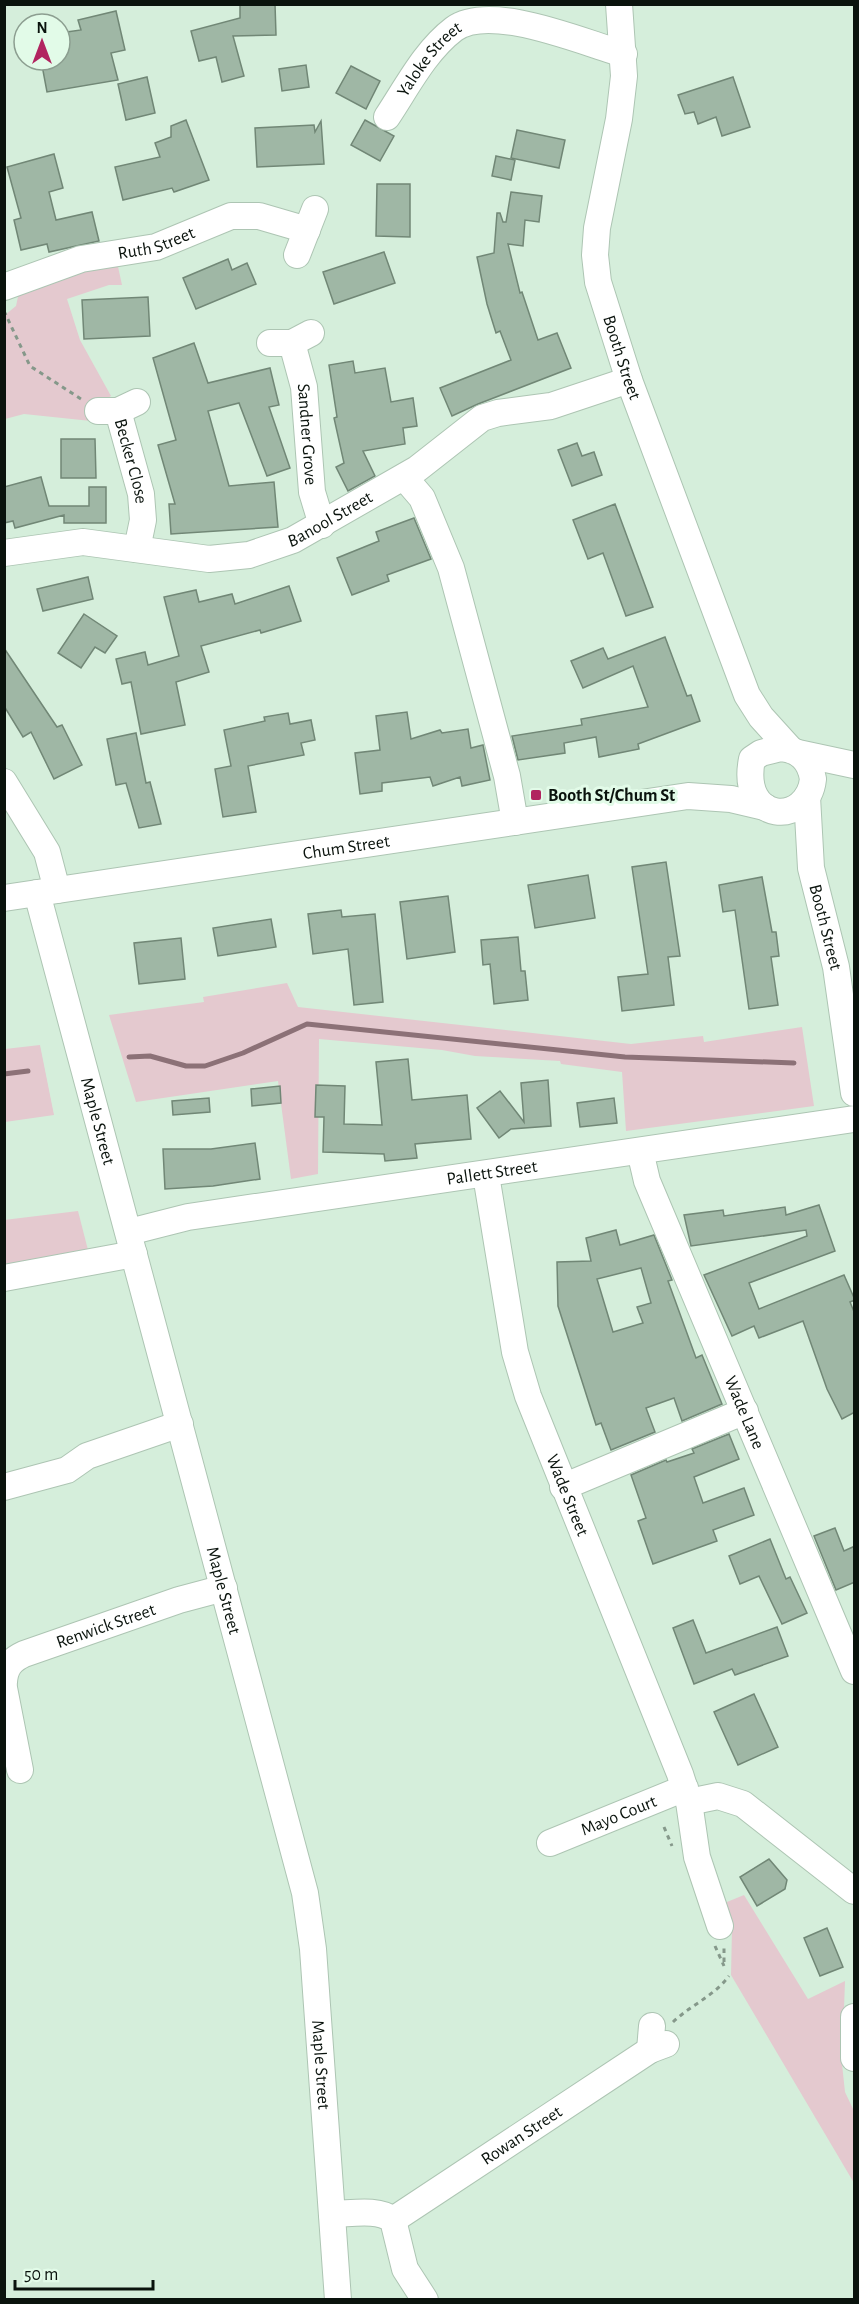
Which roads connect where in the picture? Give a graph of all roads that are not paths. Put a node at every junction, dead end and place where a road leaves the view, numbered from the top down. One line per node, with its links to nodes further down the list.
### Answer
1 (619, 4): 2 (street, Booth Street)
2 (624, 54): 3 (street, Yaloke Street); 7 (street, Booth Street)
3 (387, 117)
4 (297, 255): 5 (street, Ruth Street)
5 (4, 287)
6 (291, 340): 10 (street, Sandner Grove)
7 (629, 380): 9 (street, Banool Street); 13 (street, Booth Street)
8 (118, 408): 11 (street, Becker Close)
9 (404, 477): 10 (street, Banool Street); 21 (street)
10 (322, 525): 11 (street, Banool Street)
11 (138, 549): 12 (street, Banool Street)
12 (4, 553)
13 (747, 695): 14 (street, Booth Street); 15 (street, Booth Street)
14 (794, 751): 15 (street); 16 (street); 18 (street)
15 (752, 762): 19 (street, Chum Street); 20 (street)
16 (855, 766): 18 (street)
17 (4, 782): 23 (street, Maple Street)
18 (808, 795): 20 (street); 22 (street, Booth Street)
19 (688, 796): 20 (street, Chum Street); 21 (street, Chum Street)
20 (768, 808): 22 (street, Booth Street)
21 (515, 822): 23 (street, Chum Street)
22 (811, 868): 25 (street, Booth Street)
23 (47, 892): 24 (street, Chum Street); 29 (street, Maple Street)
24 (4, 898)
25 (855, 1093)
26 (855, 1119): 27 (street, Pallett Street)
27 (640, 1151): 28 (street, Pallett Street); 31 (street, Wade Lane)
28 (486, 1175): 29 (street, Pallett Street); 34 (street, Wade Street)
29 (131, 1243): 30 (street, Pallett Street); 32 (street, Maple Street)
30 (4, 1278)
31 (744, 1411): 34 (street); 36 (street, Wade Lane)
32 (180, 1424): 33 (street); 35 (street, Maple Street)
33 (4, 1487)
34 (563, 1487): 40 (street, Wade Street)
35 (224, 1588): 37 (street, Renwick Street); 47 (street, Maple Street)
36 (855, 1671)
37 (4, 1682)
38 (4, 1688): 39 (street)
39 (20, 1770)
40 (687, 1795): 41 (street, Mayo Court); 42 (street); 43 (street, Wade Street)
41 (550, 1842)
42 (855, 1890)
43 (720, 1926)
44 (855, 2017): 46 (street)
45 (657, 2041): 48 (street, Rowan Street)
46 (855, 2058)
47 (332, 2214): 48 (street); 49 (street, Maple Street)
48 (393, 2220): 50 (street)
49 (338, 2300)
50 (425, 2300)

